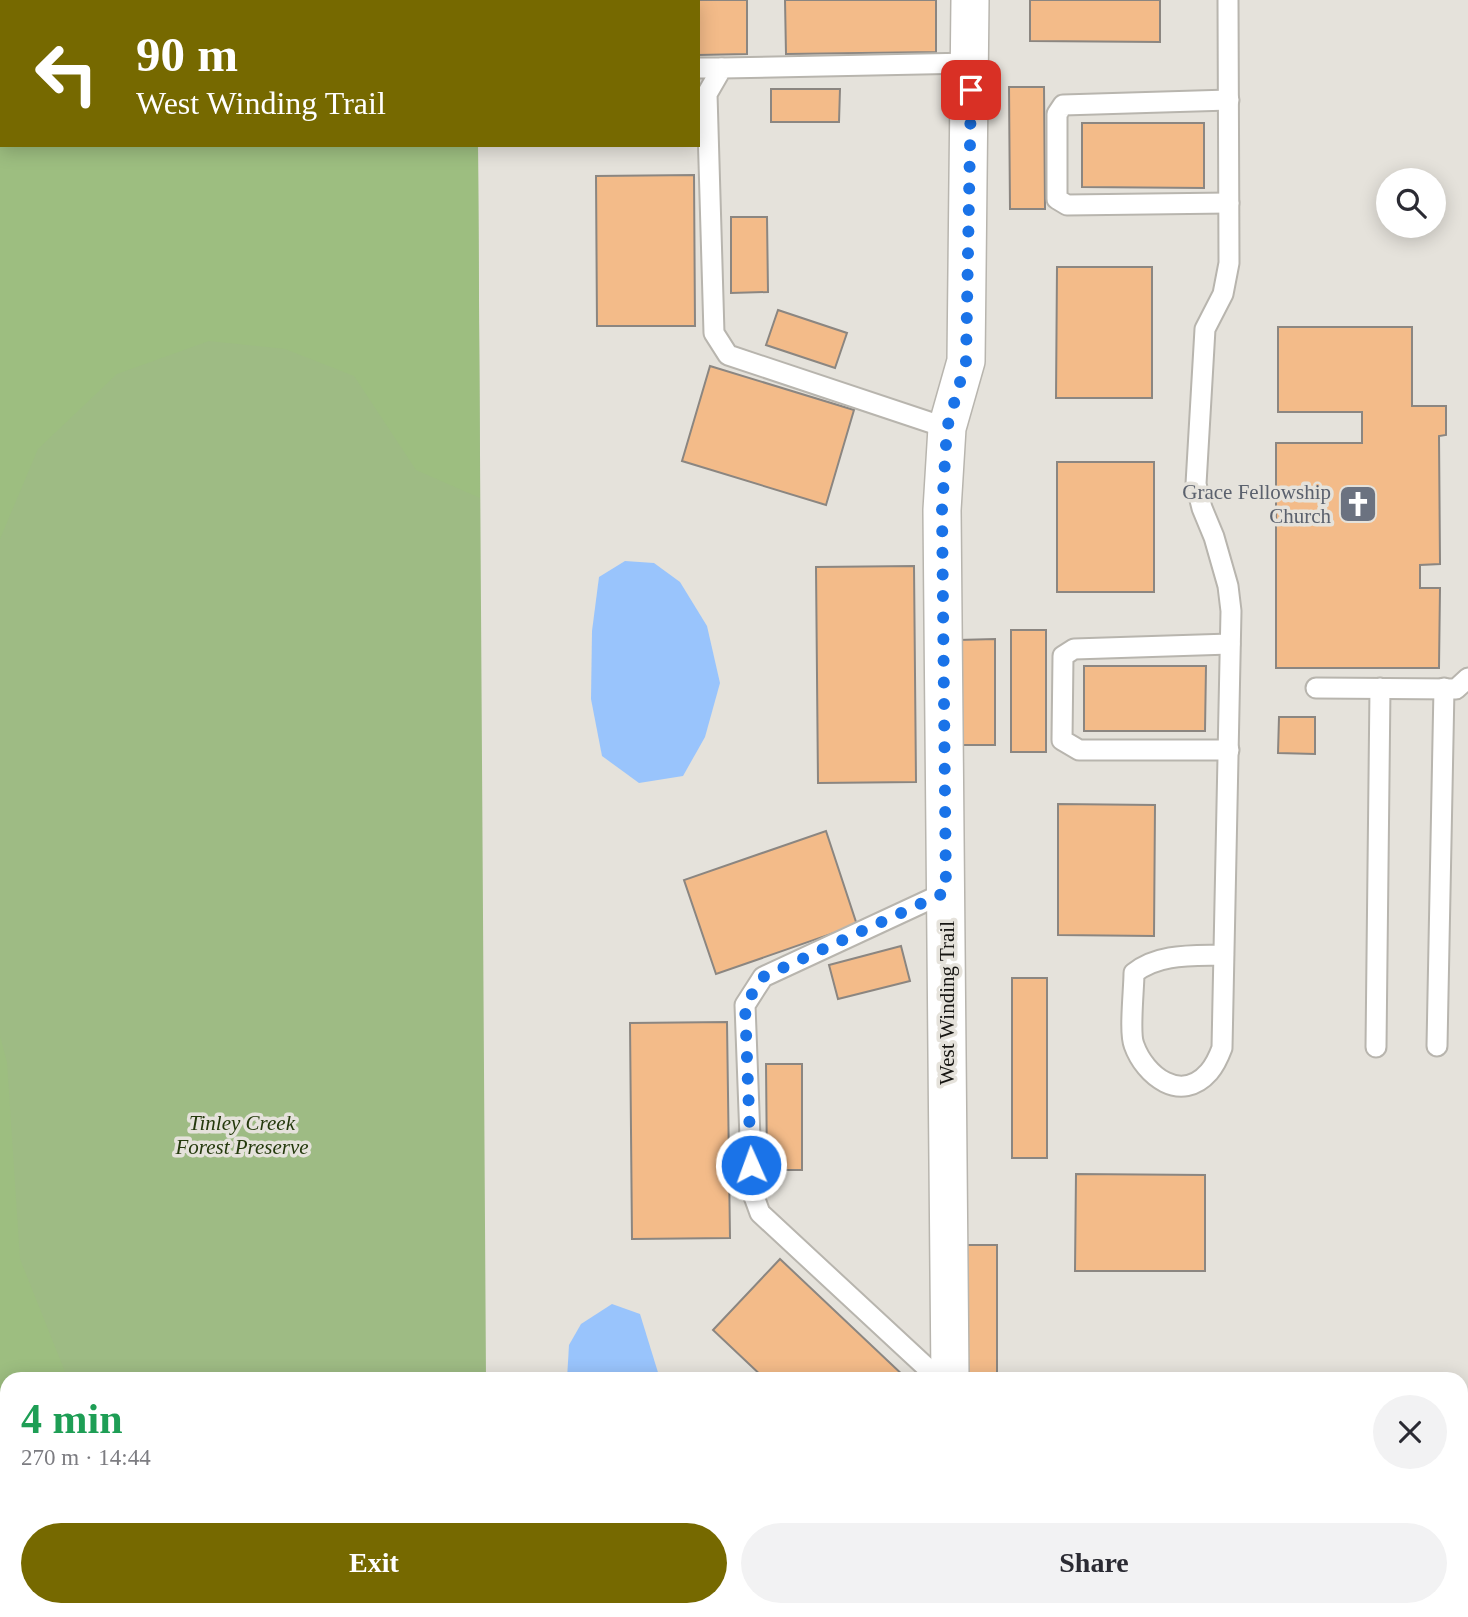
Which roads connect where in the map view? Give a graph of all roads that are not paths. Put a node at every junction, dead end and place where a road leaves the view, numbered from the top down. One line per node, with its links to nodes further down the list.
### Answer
1 (971, 0): 3 (street, West Winding Trail)
2 (1228, 0): 6 (lane)
3 (971, 63): 5 (lane); 8 (street, West Winding Trail)
4 (700, 68): 5 (lane)
5 (722, 68): 8 (lane)
6 (1229, 100): 7 (lane); 7 (lane)
7 (1229, 203): 9 (lane)
8 (947, 428): 15 (street, West Winding Trail)
9 (1230, 644): 14 (lane); 14 (lane)
10 (1468, 678): 13 (lane)
11 (1316, 688): 12 (lane)
12 (1380, 688): 13 (lane); 18 (lane)
13 (1444, 688): 17 (lane)
14 (1228, 750): 16 (lane)
15 (946, 892): 19 (lane); 20 (street, West Winding Trail)
16 (1224, 955): 16 (lane)
17 (1437, 1046)
18 (1376, 1047)
19 (931, 1372)
20 (950, 1372)

